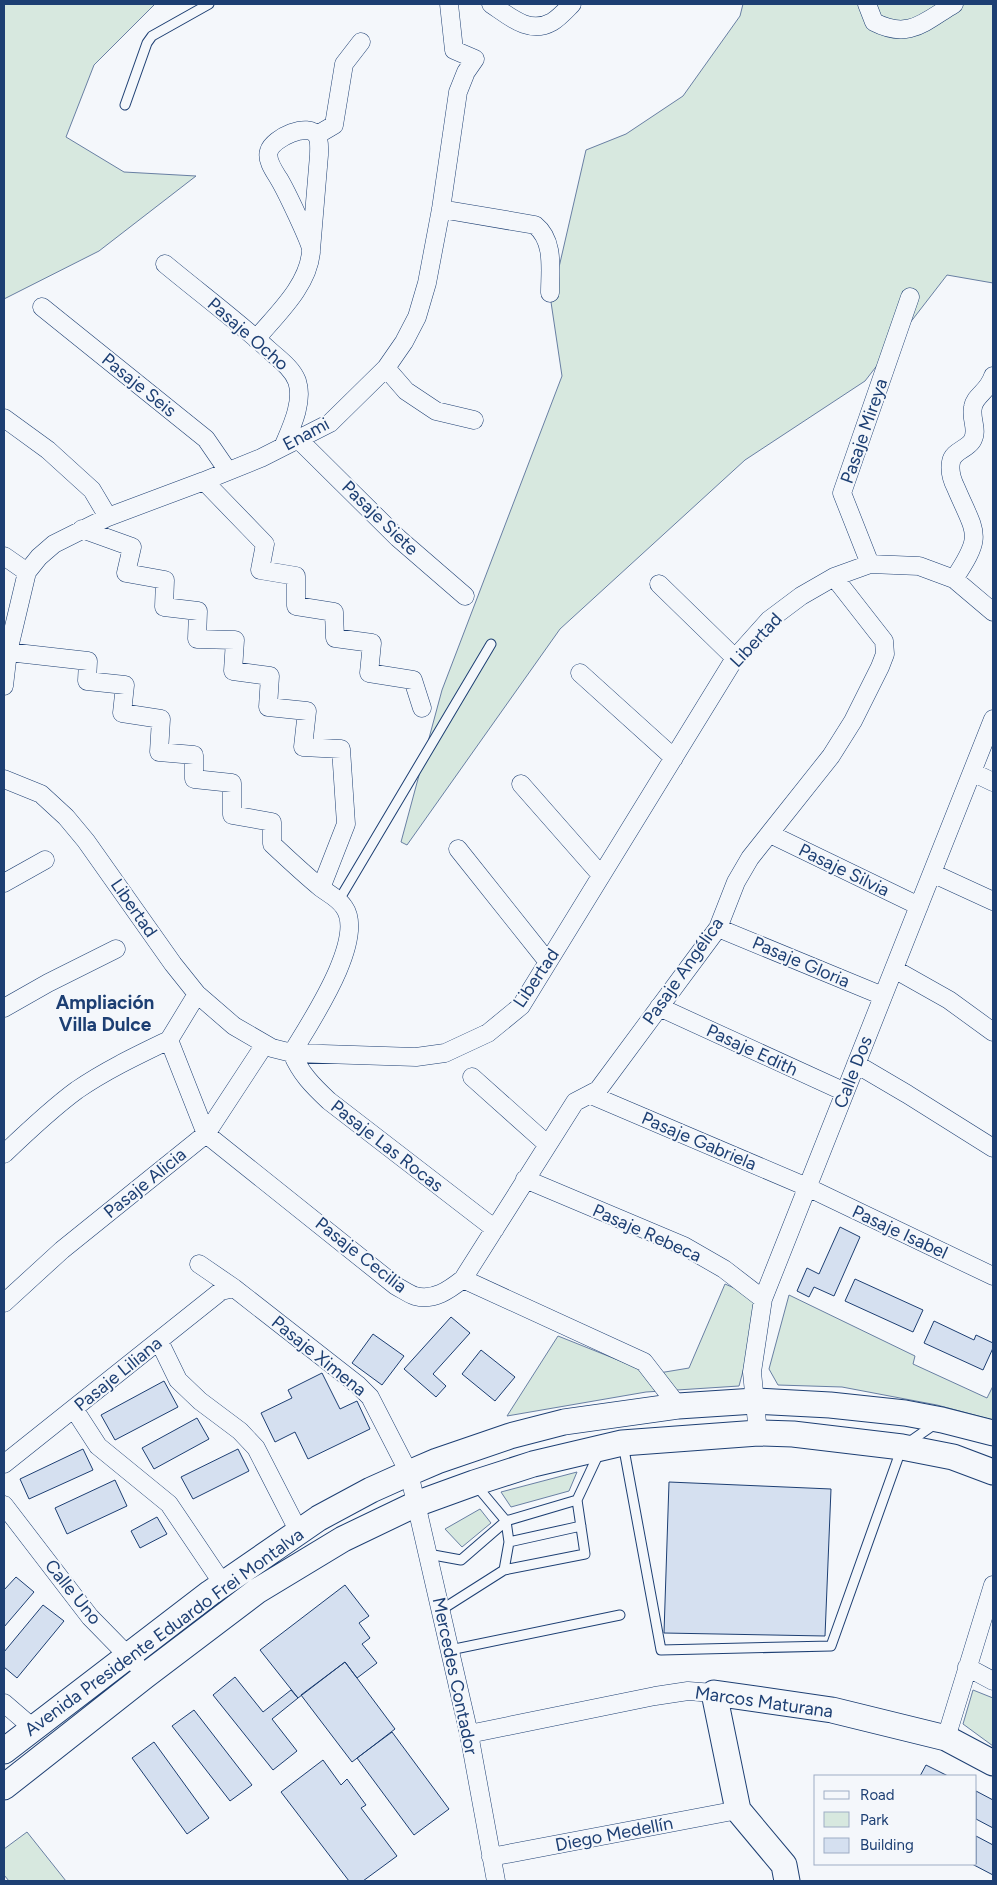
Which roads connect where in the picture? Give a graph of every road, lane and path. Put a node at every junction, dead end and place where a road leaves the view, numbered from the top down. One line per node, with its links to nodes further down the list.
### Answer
1 (209, 4): 8 (lane)
2 (449, 4): 10 (street, Enami)
3 (492, 4): 4 (street)
4 (572, 4)
5 (954, 4): 6 (street)
6 (871, 7)
7 (361, 42): 9 (street)
8 (125, 104)
9 (317, 135): 11 (street); 11 (street)
10 (441, 209): 13 (street); 17 (street, Enami)
11 (312, 250): 16 (street)
12 (165, 264): 16 (street, Pasaje Ocho)
13 (550, 293)
14 (910, 297): 27 (street, Pasaje Mireya)
15 (42, 307): 22 (street, Pasaje Seis)
16 (256, 339): 21 (street, Pasaje Ocho)
17 (386, 368): 20 (street); 21 (street, Enami)
18 (993, 376): 30 (street)
19 (4, 418): 24 (street)
20 (474, 420)
21 (290, 443): 22 (street, Enami); 32 (street, Pasaje Siete)
22 (228, 471): 23 (street, Enami)
23 (204, 481): 24 (street, Enami); 39 (street)
24 (108, 517): 25 (street, Enami)
25 (82, 529): 28 (street, Enami); 52 (street)
26 (4, 556): 28 (street)
27 (870, 564): 29 (street, Libertad); 30 (street, Libertad)
28 (27, 572): 36 (street, Enami)
29 (834, 577): 35 (street, Libertad); 46 (street, Pasaje Angélica)
30 (954, 579): 33 (street, Libertad)
31 (660, 584): 35 (street)
32 (465, 596)
33 (993, 612)
34 (491, 644): 53 (lane)
35 (735, 658): 41 (street, Libertad)
36 (6, 662): 38 (street, Enami); 52 (street)
37 (580, 673): 41 (street)
38 (4, 686)
39 (422, 708)
40 (993, 719): 42 (street, Calle Dos)
41 (674, 758): 50 (street, Libertad)
42 (972, 772): 44 (street); 49 (street, Calle Dos)
43 (4, 779): 60 (street, Libertad)
44 (993, 782)
45 (521, 784): 50 (street)
46 (770, 834): 55 (street, Pasaje Silvia); 56 (street, Pasaje Angélica)
47 (458, 849): 58 (street)
48 (46, 860): 51 (street)
49 (932, 873): 54 (street); 55 (street, Calle Dos)
50 (601, 875): 58 (street, Libertad)
51 (4, 883)
52 (321, 888): 53 (street)
53 (339, 900): 67 (street)
54 (993, 901)
55 (919, 906): 59 (street, Calle Dos)
56 (718, 928): 61 (street, Pasaje Gloria); 62 (street, Pasaje Angélica)
57 (116, 949): 63 (street)
58 (548, 962): 67 (street, Libertad)
59 (894, 969): 61 (street, Calle Dos); 64 (street)
60 (197, 994): 65 (street); 66 (street, Libertad)
61 (883, 996): 68 (street, Calle Dos)
62 (659, 1007): 70 (street, Pasaje Edith); 71 (street, Pasaje Angélica)
63 (4, 1008)
64 (993, 1032)
65 (169, 1040): 72 (street); 75 (street)
66 (265, 1044): 67 (street, Libertad); 72 (street, Pasaje Alicia)
67 (292, 1052): 78 (street, Pasaje Las Rocas)
68 (856, 1064): 70 (street, Calle Dos); 74 (street)
69 (472, 1077): 73 (street)
70 (845, 1092): 77 (street, Calle Dos)
71 (591, 1095): 73 (street, Pasaje Angélica); 77 (street, Pasaje Gabriela)
72 (206, 1134): 81 (street, Pasaje Cecilia); 84 (street, Pasaje Alicia)
73 (547, 1144): 76 (street, Pasaje Angélica)
74 (993, 1148)
75 (4, 1154)
76 (525, 1179): 78 (street, Pasaje Angélica); 83 (street, Pasaje Rebeca)
77 (807, 1188): 80 (street, Pasaje Isabel); 83 (street, Calle Dos)
78 (494, 1229): 81 (street, Pasaje Angélica)
79 (199, 1264): 82 (street, Pasaje Ximena)
80 (993, 1276)
81 (463, 1279): 87 (street)
82 (234, 1288): 85 (street, Pasaje Liliana); 95 (street, Pasaje Ximena)
83 (763, 1299): 86 (street, Calle Dos)
84 (4, 1303)
85 (159, 1341): 88 (street, Pasaje Liliana); 103 (street)
86 (755, 1401): 87 (main road, Avenida Presidente Eduardo Frei Montalva); 89 (main road, Avenida Presidente Eduardo Frei Montalva); 91 (street, Calle Dos)
87 (678, 1406): 95 (main road, Avenida Presidente Eduardo Frei Montalva)
88 (74, 1409): 94 (street, Pasaje Liliana); 107 (street)
89 (942, 1420): 90 (main road, Avenida Presidente Eduardo Frei Montalva); 93 (lane)
90 (993, 1433)
91 (758, 1434): 92 (main road, Avenida Presidente Eduardo Frei Montalva); 93 (main road, Avenida Presidente Eduardo Frei Montalva)
92 (612, 1446): 93 (lane); 97 (main road, Avenida Presidente Eduardo Frei Montalva); 98 (lane)
93 (902, 1447): 96 (main road, Avenida Presidente Eduardo Frei Montalva)
94 (4, 1464)
95 (410, 1472): 99 (street, Mercedes Contador); 103 (main road, Avenida Presidente Eduardo Frei Montalva)
96 (993, 1472)
97 (474, 1483): 99 (main road, Avenida Presidente Eduardo Frei Montalva); 101 (lane)
98 (577, 1500): 101 (lane); 102 (lane)
99 (416, 1504): 105 (street, Mercedes Contador); 114 (main road, Avenida Presidente Eduardo Frei Montalva)
100 (4, 1506): 112 (street, Calle Uno)
101 (506, 1521): 104 (lane); 105 (lane)
102 (581, 1526): 104 (lane); 106 (lane)
103 (299, 1532): 107 (main road, Avenida Presidente Eduardo Frei Montalva)
104 (509, 1542): 106 (lane)
105 (428, 1554): 109 (street, Mercedes Contador)
106 (504, 1570): 109 (lane)
107 (223, 1584): 112 (main road, Avenida Presidente Eduardo Frei Montalva)
108 (993, 1585): 113 (street)
109 (440, 1610): 111 (street, Mercedes Contador)
110 (620, 1615): 111 (lane)
111 (450, 1650): 119 (street, Mercedes Contador)
112 (129, 1656): 114 (street, Calle Uno); 118 (main road, Avenida Presidente Eduardo Frei Montalva)
113 (967, 1667): 115 (street); 120 (street)
114 (145, 1676): 123 (main road, Avenida Presidente Eduardo Frei Montalva)
115 (993, 1681)
116 (714, 1693): 119 (street, Marcos Maturana); 120 (main road, Marcos Maturana); 124 (main road)
117 (4, 1703): 118 (street)
118 (33, 1728): 121 (main road, Avenida Presidente Eduardo Frei Montalva)
119 (469, 1734): 125 (street, Mercedes Contador)
120 (946, 1738): 122 (main road, Marcos Maturana)
121 (4, 1751)
122 (993, 1763)
123 (4, 1787)
124 (738, 1810): 125 (street, Diego Medellín); 127 (main road)
125 (491, 1857): 126 (street, Mercedes Contador)
126 (496, 1881)
127 (787, 1881)

